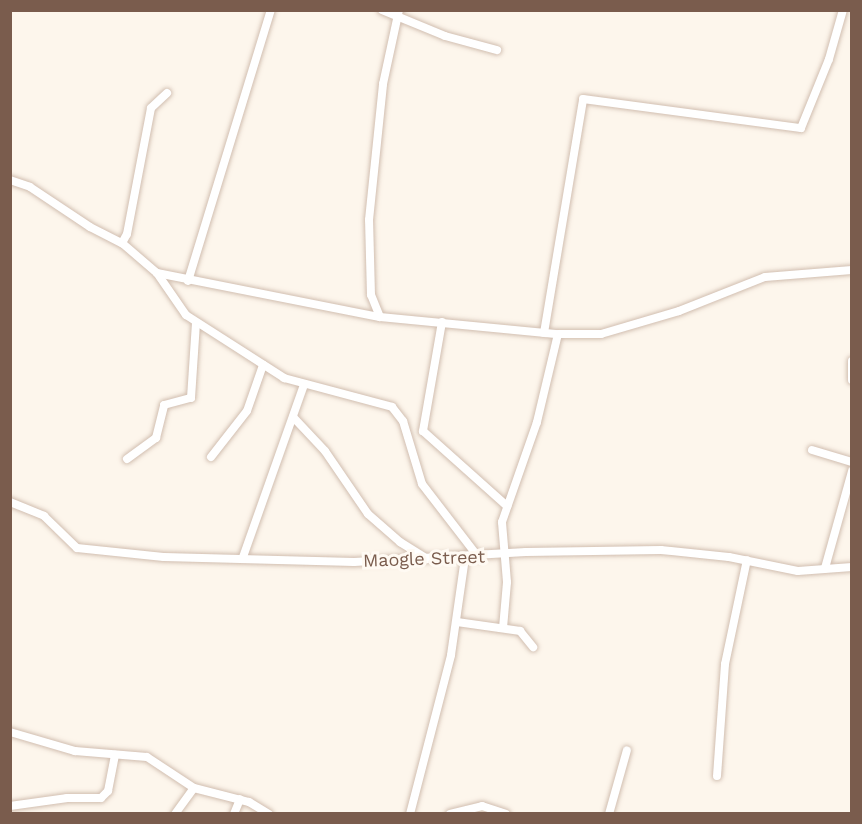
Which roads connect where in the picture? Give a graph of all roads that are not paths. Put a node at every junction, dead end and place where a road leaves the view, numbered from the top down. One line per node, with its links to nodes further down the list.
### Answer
1 (271, 10): 11 (street)
2 (382, 10): 4 (street)
3 (843, 10): 15 (street)
4 (398, 13): 5 (street); 12 (street)
5 (497, 50)
6 (167, 93): 8 (street)
7 (10, 180): 8 (street)
8 (122, 243): 10 (street)
9 (852, 270): 16 (street)
10 (157, 273): 11 (street); 14 (street)
11 (188, 281): 12 (street)
12 (380, 317): 13 (street)
13 (442, 322): 15 (street); 28 (street)
14 (196, 323): 18 (street); 24 (street)
15 (544, 333): 16 (street)
16 (558, 334): 28 (street)
17 (852, 361): 19 (street)
18 (263, 365): 20 (street); 23 (street)
19 (852, 380)
20 (304, 385): 21 (street); 32 (street)
21 (294, 418): 30 (street); 33 (street)
22 (812, 450): 25 (street)
23 (211, 457)
24 (127, 459)
25 (852, 462)
26 (852, 471): 36 (street)
27 (10, 502): 30 (street, Maogle Street)
28 (507, 506): 29 (street)
29 (507, 555): 32 (street, Maogle Street); 34 (street, Maogle Street); 38 (street)
30 (243, 557): 33 (street, Maogle Street)
31 (465, 558): 32 (street, Maogle Street); 33 (street, Maogle Street); 37 (street)
32 (479, 558)
33 (427, 559)
34 (747, 560): 36 (street, Maogle Street); 43 (street)
35 (852, 567): 36 (street, Maogle Street)
36 (825, 568)
37 (457, 621): 38 (street); 50 (street)
38 (503, 628): 39 (street)
39 (533, 647)
40 (10, 732): 42 (street)
41 (627, 750): 53 (street)
42 (115, 755): 44 (street); 46 (street)
43 (717, 776)
44 (194, 788): 45 (street); 47 (street)
45 (240, 799): 48 (street); 49 (street)
46 (10, 806)
47 (175, 813)
48 (234, 813)
49 (269, 813)
50 (410, 813)
51 (450, 813): 52 (street)
52 (506, 813)
53 (609, 813)

